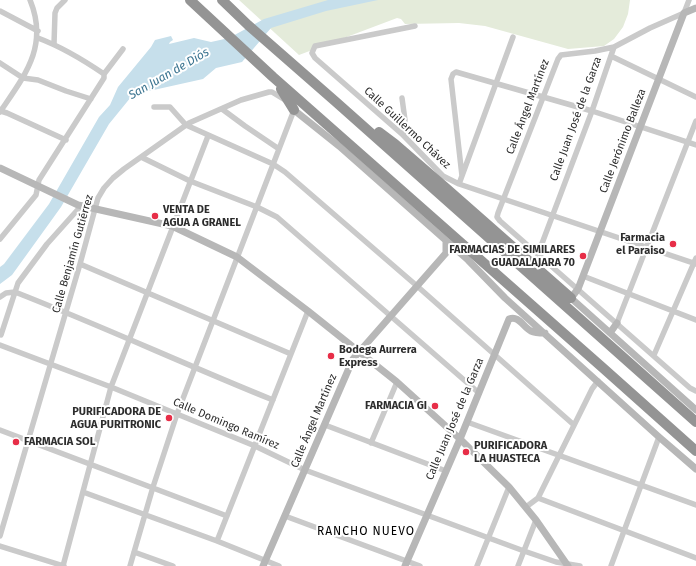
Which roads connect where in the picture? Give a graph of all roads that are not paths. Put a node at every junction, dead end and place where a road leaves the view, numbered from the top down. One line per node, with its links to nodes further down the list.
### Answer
1 (30, 0): 10 (street)
2 (65, 0): 13 (street)
3 (190, 0): 19 (highway)
4 (222, 0): 27 (highway)
5 (689, 0): 8 (street, Calle Jerónimo Balleza)
6 (696, 8): 8 (street)
7 (0, 11): 10 (street)
8 (684, 13): 14 (street, Calle Juan José de la Garza); 21 (street, Calle Jerónimo Balleza)
9 (415, 26): 36 (street, Calle Guillermo Chávez)
10 (38, 32): 12 (street)
11 (513, 37): 22 (street)
12 (38, 38): 13 (street); 20 (street)
13 (54, 44): 18 (street)
14 (614, 47): 16 (street, Calle Juan José de la Garza); 25 (street, Calle Ángel Martínez)
15 (124, 49): 18 (street)
16 (611, 56): 21 (street); 31 (street, Calle Juan José de la Garza)
17 (0, 63): 20 (street)
18 (104, 74): 26 (street)
19 (273, 77): 29 (highway); 43 (highway)
20 (23, 78): 26 (street); 32 (street)
21 (658, 79): 23 (street); 35 (street, Calle Jerónimo Balleza)
22 (496, 84): 25 (street); 48 (street); 48 (street)
23 (696, 97)
24 (402, 98): 36 (street)
25 (544, 98): 31 (street); 52 (street, Calle Ángel Martínez)
26 (91, 99): 38 (street)
27 (336, 102): 73 (highway); 101 (highway)
28 (154, 107): 34 (street)
29 (292, 107): 30 (street, Calle Benjamín Gutiérrez); 41 (street); 42 (street)
30 (222, 108): 34 (street, Calle Benjamín Gutiérrez); 42 (street)
31 (592, 111): 35 (street); 56 (street, Calle Juan José de la Garza)
32 (0, 112): 38 (street)
33 (696, 121): 39 (street)
34 (186, 125): 37 (street); 44 (street, Calle Benjamín Gutiérrez)
35 (640, 127): 39 (street); 58 (street, Calle Jerónimo Balleza)
36 (402, 135): 50 (street, Calle Guillermo Chávez)
37 (208, 136): 45 (street); 49 (street)
38 (66, 140): 51 (street)
39 (688, 142): 40 (street); 61 (street)
40 (696, 145)
41 (339, 146): 43 (highway); 47 (street)
42 (279, 148): 45 (street)
43 (359, 154): 47 (highway); 110 (highway)
44 (141, 157): 49 (street); 55 (street, Calle Benjamín Gutiérrez)
45 (273, 164): 54 (street); 67 (street)
46 (0, 168): 51 (street)
47 (369, 173): 60 (street)
48 (462, 176): 50 (street)
49 (190, 181): 54 (street); 57 (street)
50 (459, 184): 52 (street, Calle Guillermo Chávez)
51 (40, 187): 53 (street); 59 (street)
52 (504, 198): 56 (street, Calle Guillermo Chávez); 62 (street, Calle Ángel Martínez)
53 (80, 206): 55 (street); 69 (street)
54 (257, 207): 63 (street); 77 (street)
55 (95, 209): 57 (street); 65 (street, Calle Benjamín Gutiérrez)
56 (553, 215): 58 (street, Calle Guillermo Chávez); 62 (street, Calle Juan José de la Garza)
57 (172, 226): 63 (street); 70 (street)
58 (600, 231): 61 (street, Calle Guillermo Chávez); 66 (street, Calle Jerónimo Balleza)
59 (0, 239)
60 (446, 241): 67 (street, Calle Ángel Martínez); 81 (street)
61 (648, 247): 64 (street, Calle Guillermo Chávez); 71 (street)
62 (538, 254): 68 (street)
63 (237, 258): 74 (street); 79 (street)
64 (695, 262): 75 (street)
65 (80, 264): 70 (street); 76 (street, Calle Benjamín Gutiérrez)
66 (583, 276): 68 (street, Calle Jerónimo Balleza); 71 (street)
67 (417, 286): 77 (street, Calle Ángel Martínez); 88 (street)
68 (578, 289): 73 (street, Calle Jerónimo Balleza); 80 (street)
69 (15, 292): 72 (street); 76 (street); 83 (street)
70 (148, 293): 79 (street); 84 (street)
71 (629, 294): 75 (street); 80 (street)
72 (0, 297)
73 (571, 298): 82 (street)
74 (308, 311): 86 (street); 87 (street)
75 (673, 311): 78 (street); 89 (street)
76 (66, 312): 84 (street); 90 (street, Calle Benjamín Gutiérrez)
77 (390, 317): 86 (street, Calle Ángel Martínez); 96 (street)
78 (696, 320)
79 (213, 321): 87 (street); 91 (street)
80 (617, 323): 82 (street); 89 (street)
81 (544, 333): 88 (street, Calle Juan José de la Garza); 92 (street)
82 (610, 333): 98 (street)
83 (1, 335)
84 (130, 340): 91 (street); 94 (street)
85 (0, 345): 90 (street, Calle Domingo Ramírez)
86 (359, 352): 93 (street); 102 (street, Calle Ángel Martínez)
87 (291, 354): 97 (street)
88 (495, 354): 96 (street, Calle Juan José de la Garza); 103 (street)
89 (654, 355): 95 (street)
90 (51, 364): 94 (street, Calle Domingo Ramírez); 107 (street, Calle Benjamín Gutiérrez)
91 (194, 368): 97 (street); 99 (street)
92 (598, 381): 103 (street); 105 (street)
93 (397, 382): 106 (street); 108 (street)
94 (111, 387): 99 (street, Calle Domingo Ramírez); 112 (street)
95 (696, 391)
96 (479, 394): 100 (street, Calle Juan José de la Garza)
97 (273, 400): 109 (street)
98 (696, 410)
99 (177, 414): 109 (street, Calle Domingo Ramírez); 117 (street)
100 (467, 422): 106 (street, Calle Juan José de la Garza); 111 (street)
101 (696, 422)
102 (325, 425): 108 (street); 114 (street, Calle Ángel Martínez)
103 (574, 425): 111 (street)
104 (0, 430): 107 (street)
105 (659, 438): 113 (street); 116 (street)
106 (460, 439): 115 (street, Calle Juan José de la Garza); 118 (street)
107 (28, 440): 112 (street); 129 (street, Calle Benjamín Gutiérrez)
108 (371, 443): 115 (street)
109 (255, 446): 114 (street, Calle Domingo Ramírez); 124 (street)
110 (696, 451)
111 (559, 455): 116 (street); 120 (street)
112 (91, 464): 117 (street); 119 (street)
113 (696, 469)
114 (305, 470): 125 (street, Calle Ángel Martínez); 126 (street, Calle Domingo Ramírez)
115 (446, 471): 126 (street, Calle Juan José de la Garza)
116 (641, 485): 121 (street); 128 (street)
117 (153, 487): 123 (street); 124 (street)
118 (509, 487): 122 (street); 130 (street)
119 (83, 492): 123 (street); 139 (street)
120 (538, 498): 122 (street); 128 (street)
121 (696, 505)
122 (526, 507): 127 (street)
123 (145, 515): 131 (street); 134 (street)
124 (227, 516): 131 (street)
125 (285, 516): 136 (street, Calle Ángel Martínez); 137 (street)
126 (427, 516): 130 (street, Calle Domingo Ramírez); 137 (street, Calle Juan José de la Garza)
127 (536, 520): 133 (street); 138 (street)
128 (624, 530): 135 (street); 147 (street)
129 (0, 536)
130 (488, 538): 133 (street, Calle Domingo Ramírez); 144 (street)
131 (217, 541): 136 (street)
132 (0, 546): 139 (street)
133 (524, 551): 138 (street, Calle Domingo Ramírez); 145 (street)
134 (134, 552): 140 (street); 141 (street)
135 (696, 558)
136 (264, 563): 142 (street)
137 (406, 564): 143 (street)
138 (567, 565): 146 (street, Calle Domingo Ramírez)
139 (63, 566)
140 (130, 566)
141 (173, 566)
142 (279, 566)
143 (420, 566)
144 (477, 566)
145 (518, 566)
146 (580, 566)
147 (611, 566)

